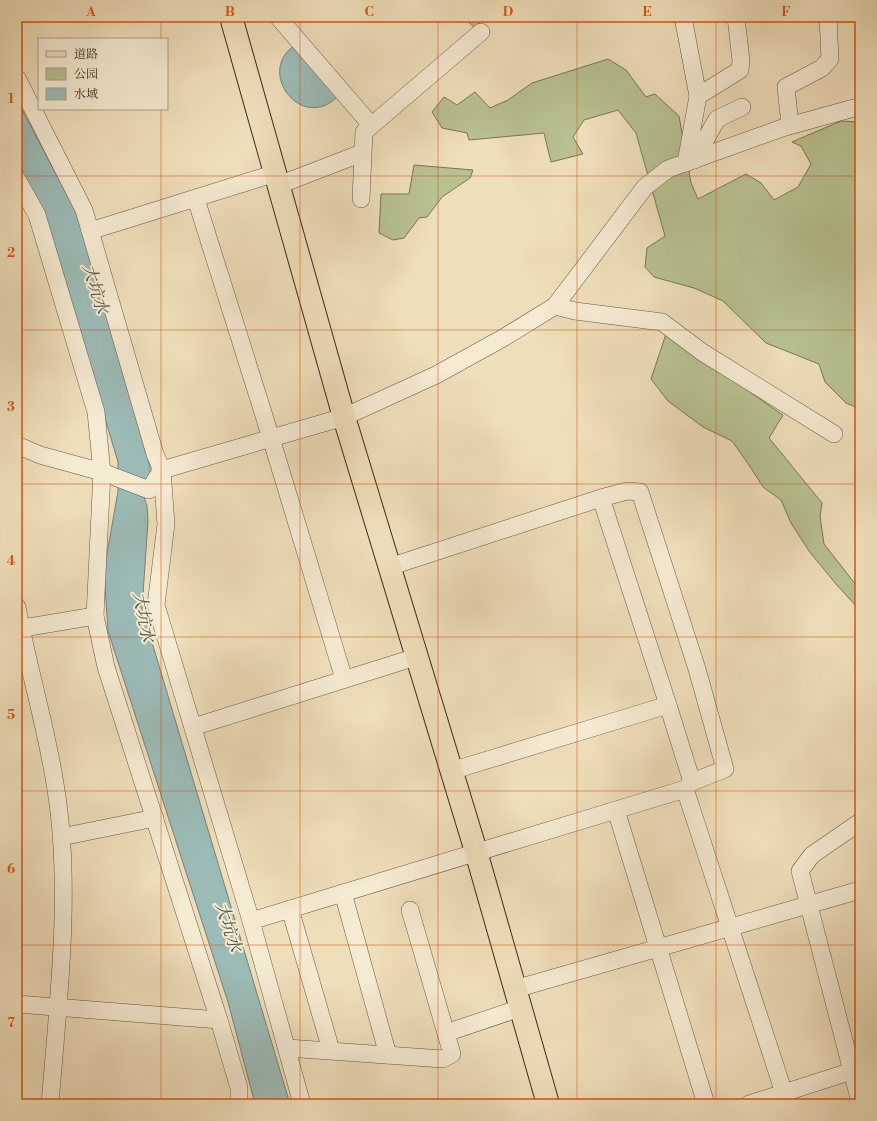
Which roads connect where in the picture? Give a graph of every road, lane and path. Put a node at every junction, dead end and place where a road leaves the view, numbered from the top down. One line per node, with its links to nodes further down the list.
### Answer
1 (278, 17): 11 (street)
2 (683, 17): 8 (street)
3 (736, 17): 8 (street)
4 (828, 17): 12 (street)
5 (235, 18): 16 (main road)
6 (481, 32): 11 (street)
7 (17, 78): 19 (street)
8 (698, 96): 14 (street)
9 (742, 107): 14 (street)
10 (854, 108): 12 (street)
11 (371, 125): 13 (street)
12 (790, 125): 14 (street)
13 (362, 153): 16 (street); 18 (street)
14 (690, 162): 20 (street)
15 (17, 179): 26 (street)
16 (277, 179): 17 (street); 21 (main road)
17 (196, 199): 19 (street); 23 (street)
18 (360, 199)
19 (90, 231): 25 (street)
20 (555, 306): 21 (street); 22 (street)
21 (344, 417): 23 (street); 28 (main road)
22 (834, 434)
23 (271, 438): 25 (street); 33 (street)
24 (17, 445): 26 (street)
25 (162, 470): 26 (street); 35 (street)
26 (109, 475): 30 (street)
27 (601, 498): 28 (street); 34 (street); 37 (street)
28 (389, 567): 32 (main road)
29 (17, 607): 31 (street)
30 (95, 616): 31 (street); 39 (street)
31 (19, 628): 41 (street)
32 (416, 656): 33 (street); 36 (main road)
33 (344, 679): 35 (street)
34 (668, 705): 36 (street); 37 (street)
35 (193, 727): 48 (street)
36 (451, 771): 42 (main road)
37 (688, 786): 38 (street); 49 (street)
38 (616, 810): 42 (street); 50 (street)
39 (155, 818): 41 (street); 54 (street)
40 (860, 822): 45 (street)
41 (61, 837): 53 (street)
42 (476, 853): 44 (street); 51 (main road)
43 (860, 890): 45 (street)
44 (343, 893): 46 (street); 58 (street)
45 (809, 904): 49 (street); 59 (street)
46 (290, 909): 48 (street); 57 (street)
47 (410, 910): 55 (street)
48 (251, 921): 56 (street)
49 (729, 927): 50 (street); 60 (street)
50 (658, 948): 51 (street); 66 (street)
51 (518, 998): 55 (street); 65 (main road)
52 (17, 1004): 53 (street)
53 (58, 1007): 54 (street); 62 (street)
54 (220, 1020): 63 (street)
55 (446, 1033): 58 (street)
56 (287, 1048): 57 (street); 64 (street)
57 (331, 1050): 58 (street)
58 (388, 1055)
59 (852, 1071): 60 (street); 61 (street)
60 (784, 1093): 67 (street)
61 (860, 1102)
62 (50, 1104)
63 (239, 1104)
64 (302, 1104)
65 (548, 1104)
66 (706, 1104)
67 (749, 1104)

